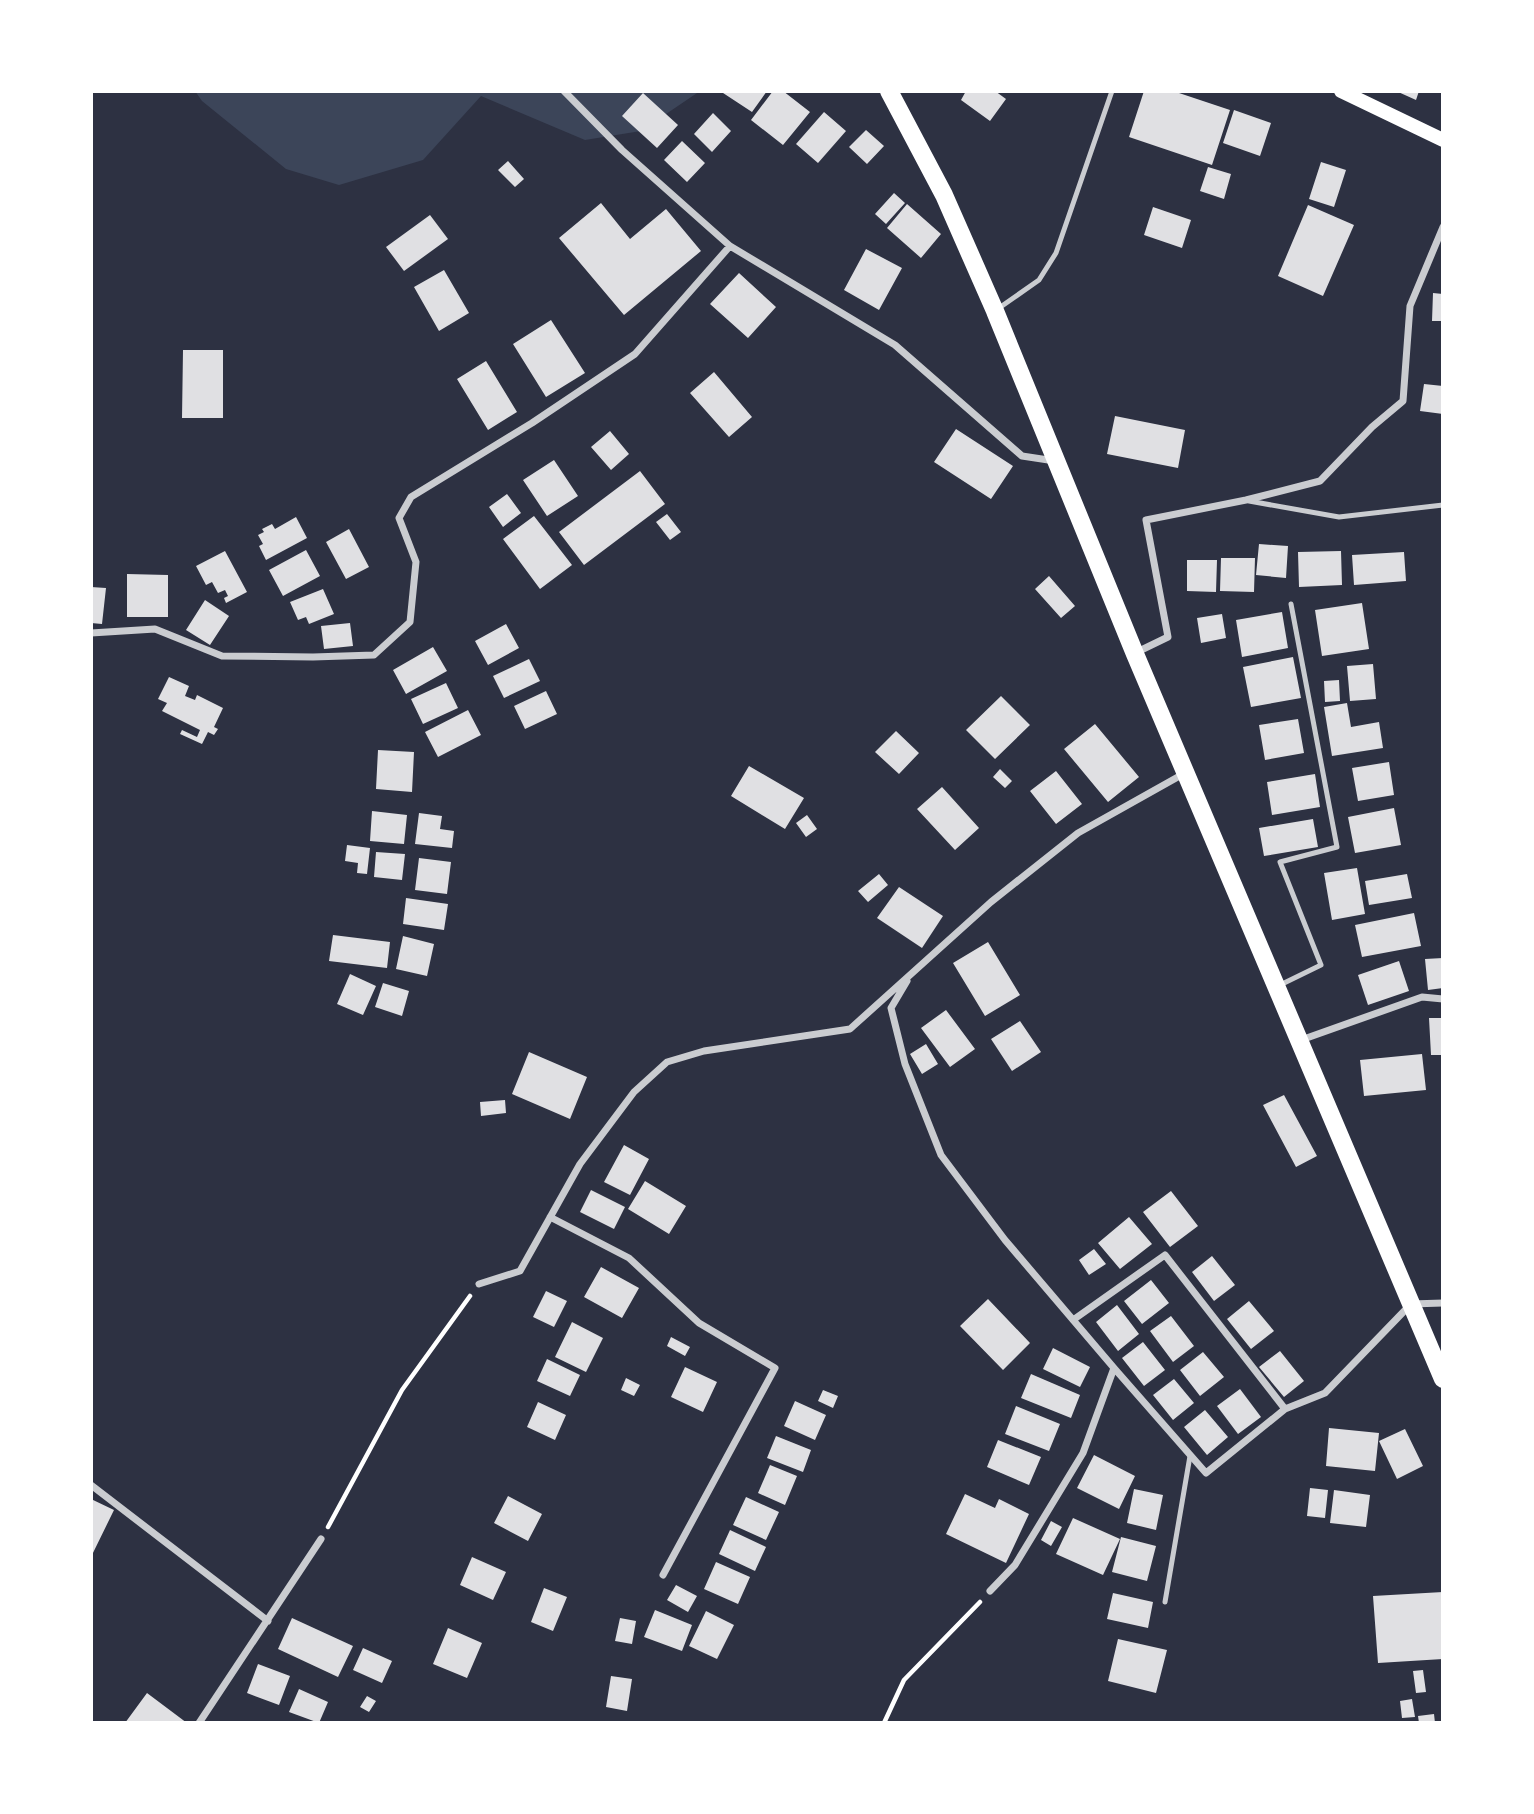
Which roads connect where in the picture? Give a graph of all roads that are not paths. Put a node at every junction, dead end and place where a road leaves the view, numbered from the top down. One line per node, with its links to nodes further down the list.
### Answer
1 (564, 91): 7 (street)
2 (889, 91): 8 (highway)
3 (1112, 91): 8 (lane)
4 (1341, 91): 5 (main road)
5 (1443, 140)
6 (1443, 227): 10 (street)
7 (730, 246): 9 (street); 13 (street)
8 (995, 311): 9 (highway)
9 (1058, 462): 14 (highway)
10 (1246, 500): 11 (lane); 14 (street)
11 (1443, 505)
12 (1292, 604): 17 (lane)
13 (91, 633)
14 (1135, 653): 15 (highway)
15 (1186, 772): 16 (street); 17 (highway)
16 (911, 975): 20 (street); 24 (street)
17 (1277, 986): 19 (highway)
18 (1443, 999): 19 (street)
19 (1300, 1041): 23 (highway)
20 (550, 1217): 21 (street); 31 (street)
21 (479, 1284)
22 (1443, 1303): 23 (street)
23 (1411, 1304): 26 (highway); 27 (street)
24 (1073, 1320): 25 (street); 27 (street)
25 (1114, 1368): 28 (street); 32 (street)
26 (1443, 1379)
27 (1285, 1409): 28 (street)
28 (1191, 1455): 33 (lane)
29 (91, 1485): 34 (street)
30 (321, 1539): 34 (street)
31 (663, 1575)
32 (990, 1591)
33 (1165, 1602)
34 (268, 1621): 35 (street)
35 (199, 1723)

